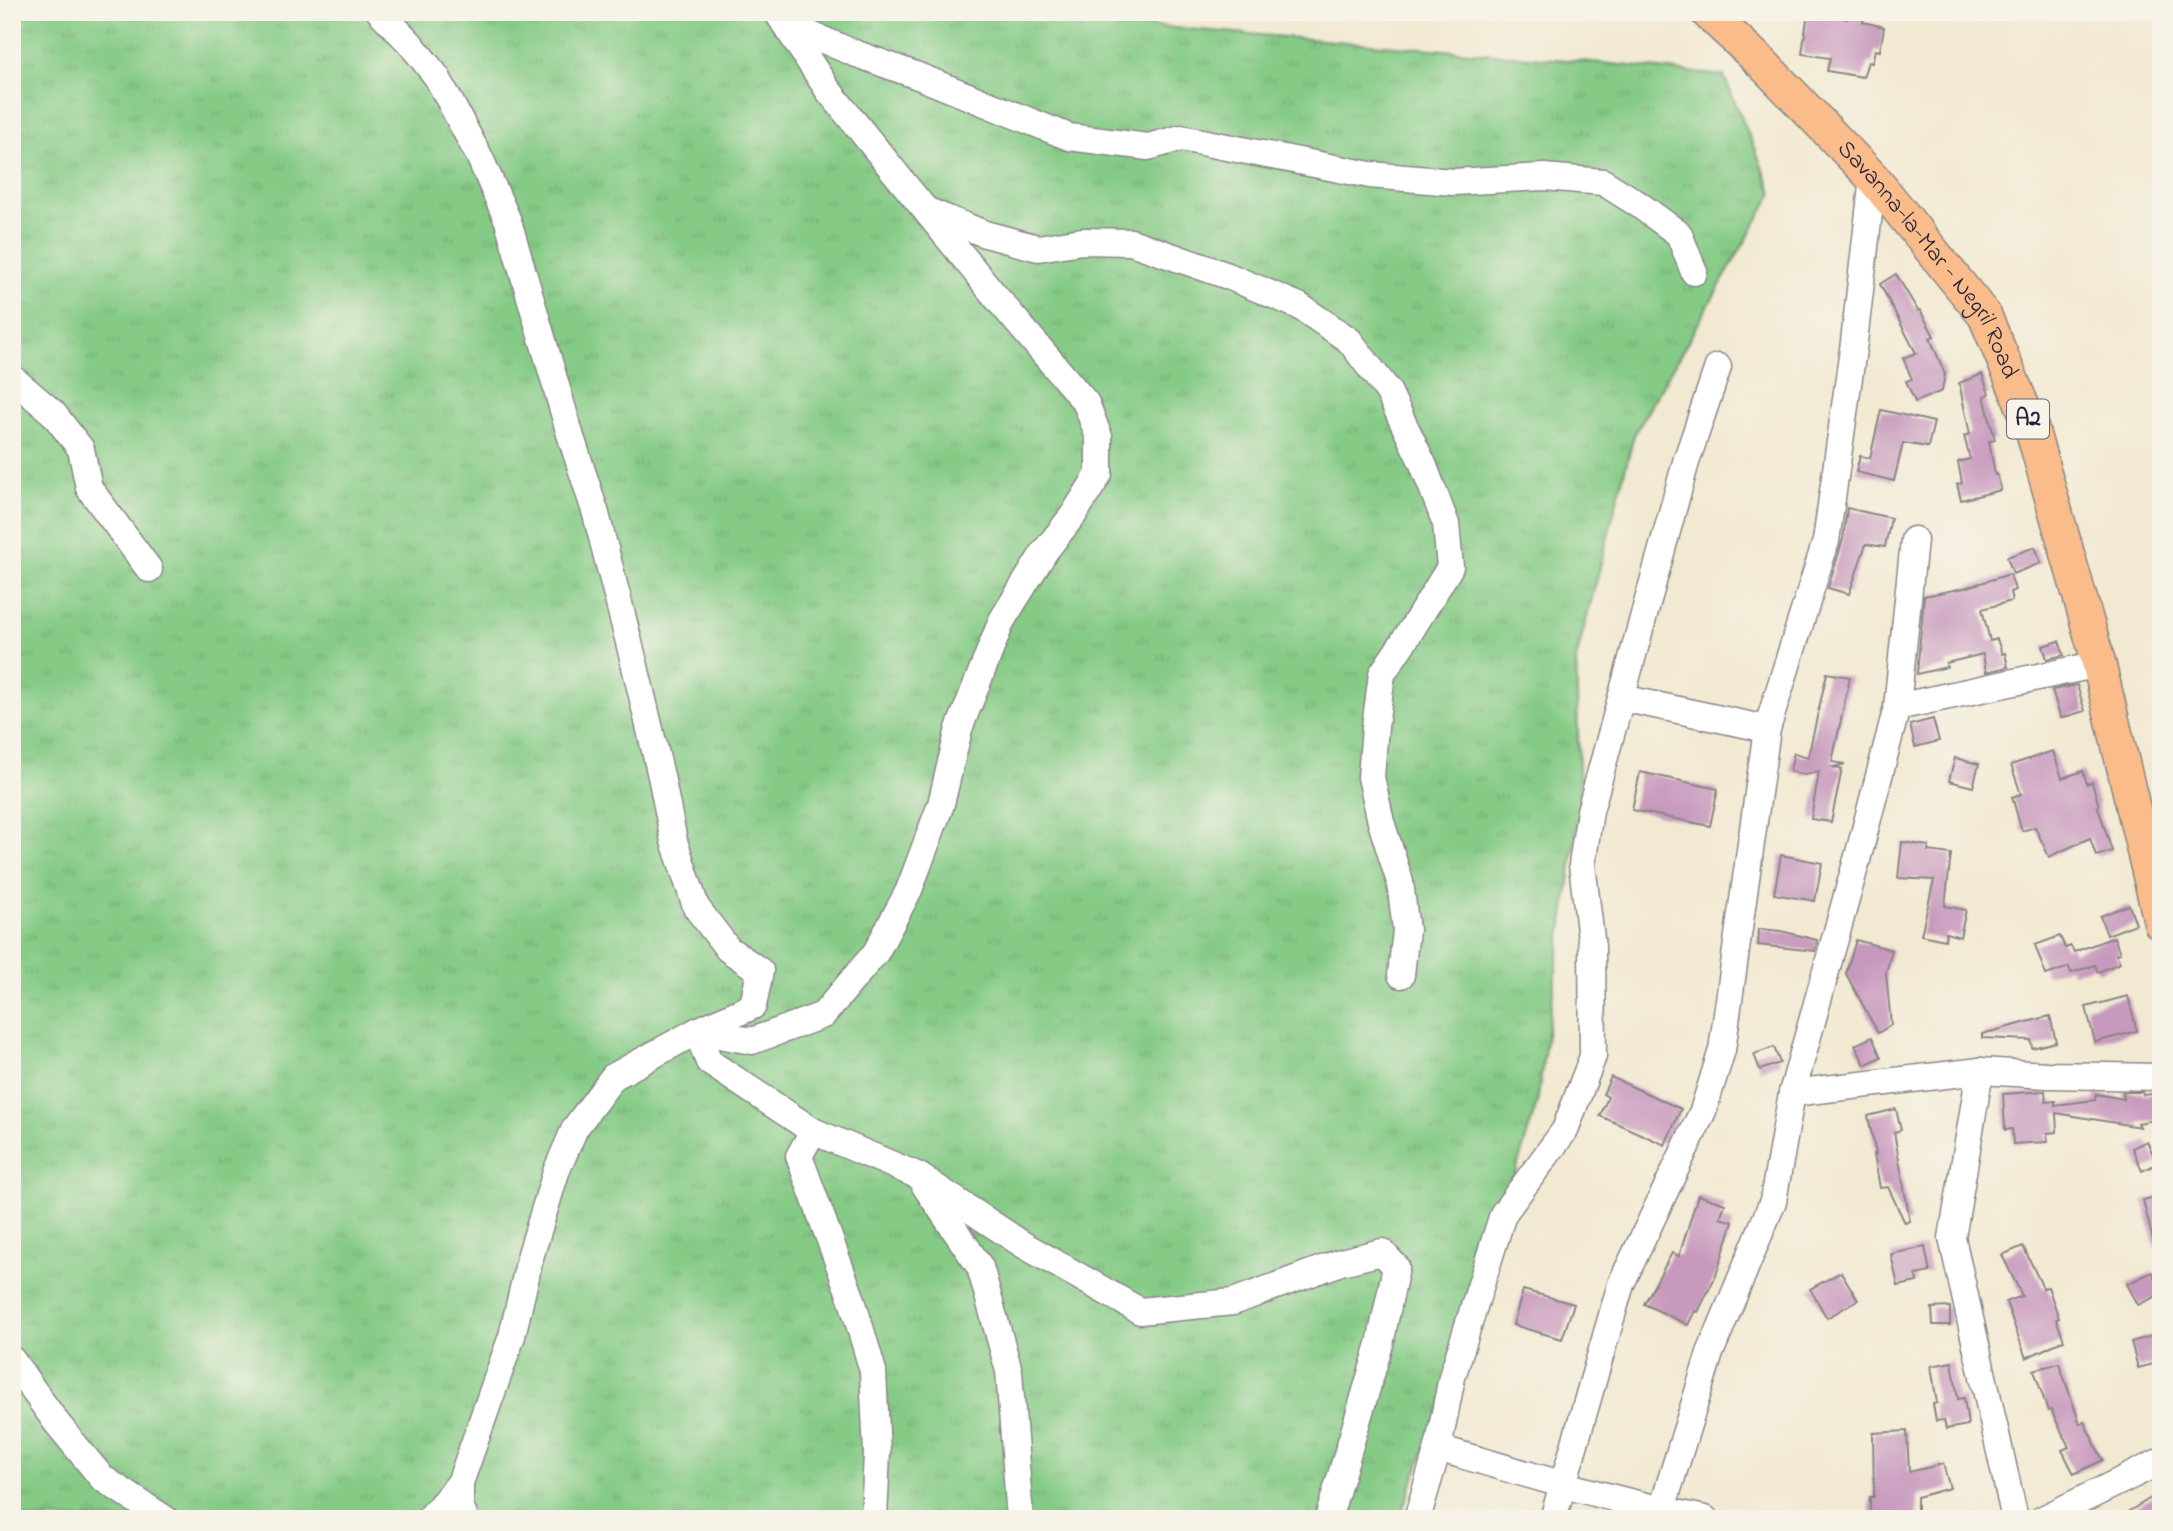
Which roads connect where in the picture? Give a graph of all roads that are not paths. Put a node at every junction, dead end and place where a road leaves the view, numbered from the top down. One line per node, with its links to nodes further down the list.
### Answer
1 (380, 12): 17 (street)
2 (1707, 12): 4 (main road, Savanna-la-Mar - Negril Road / A2)
3 (781, 18): 5 (street); 6 (street)
4 (1873, 178): 11 (main road, Savanna-la-Mar - Negril Road / A2); 14 (street)
5 (927, 210): 16 (street); 17 (street)
6 (1694, 272)
7 (1718, 367): 12 (street)
8 (12, 378): 10 (street)
9 (1914, 540): 13 (street)
10 (149, 569)
11 (2099, 664): 13 (street); 15 (main road, Savanna-la-Mar - Negril Road / A2)
12 (1622, 698): 14 (street); 24 (street)
13 (1897, 707): 20 (street)
14 (1767, 729): 27 (street)
15 (2161, 924)
16 (1401, 975)
17 (697, 1031): 21 (street); 26 (street)
18 (1980, 1071): 19 (street); 20 (street); 38 (street)
19 (2161, 1077)
20 (1792, 1093): 28 (street)
21 (813, 1131): 22 (street); 32 (street)
22 (919, 1175): 33 (street); 34 (street)
23 (12, 1360): 29 (street)
24 (1438, 1448): 27 (street); 35 (street)
25 (2161, 1461): 39 (street)
26 (460, 1483): 30 (street); 31 (street)
27 (1562, 1485): 28 (street); 36 (street)
28 (1660, 1515): 37 (street)
29 (166, 1519)
30 (429, 1519)
31 (466, 1519)
32 (874, 1519)
33 (1020, 1519)
34 (1328, 1519)
35 (1417, 1519)
36 (1553, 1519)
37 (1705, 1519)
38 (2015, 1519)
39 (2043, 1519)

